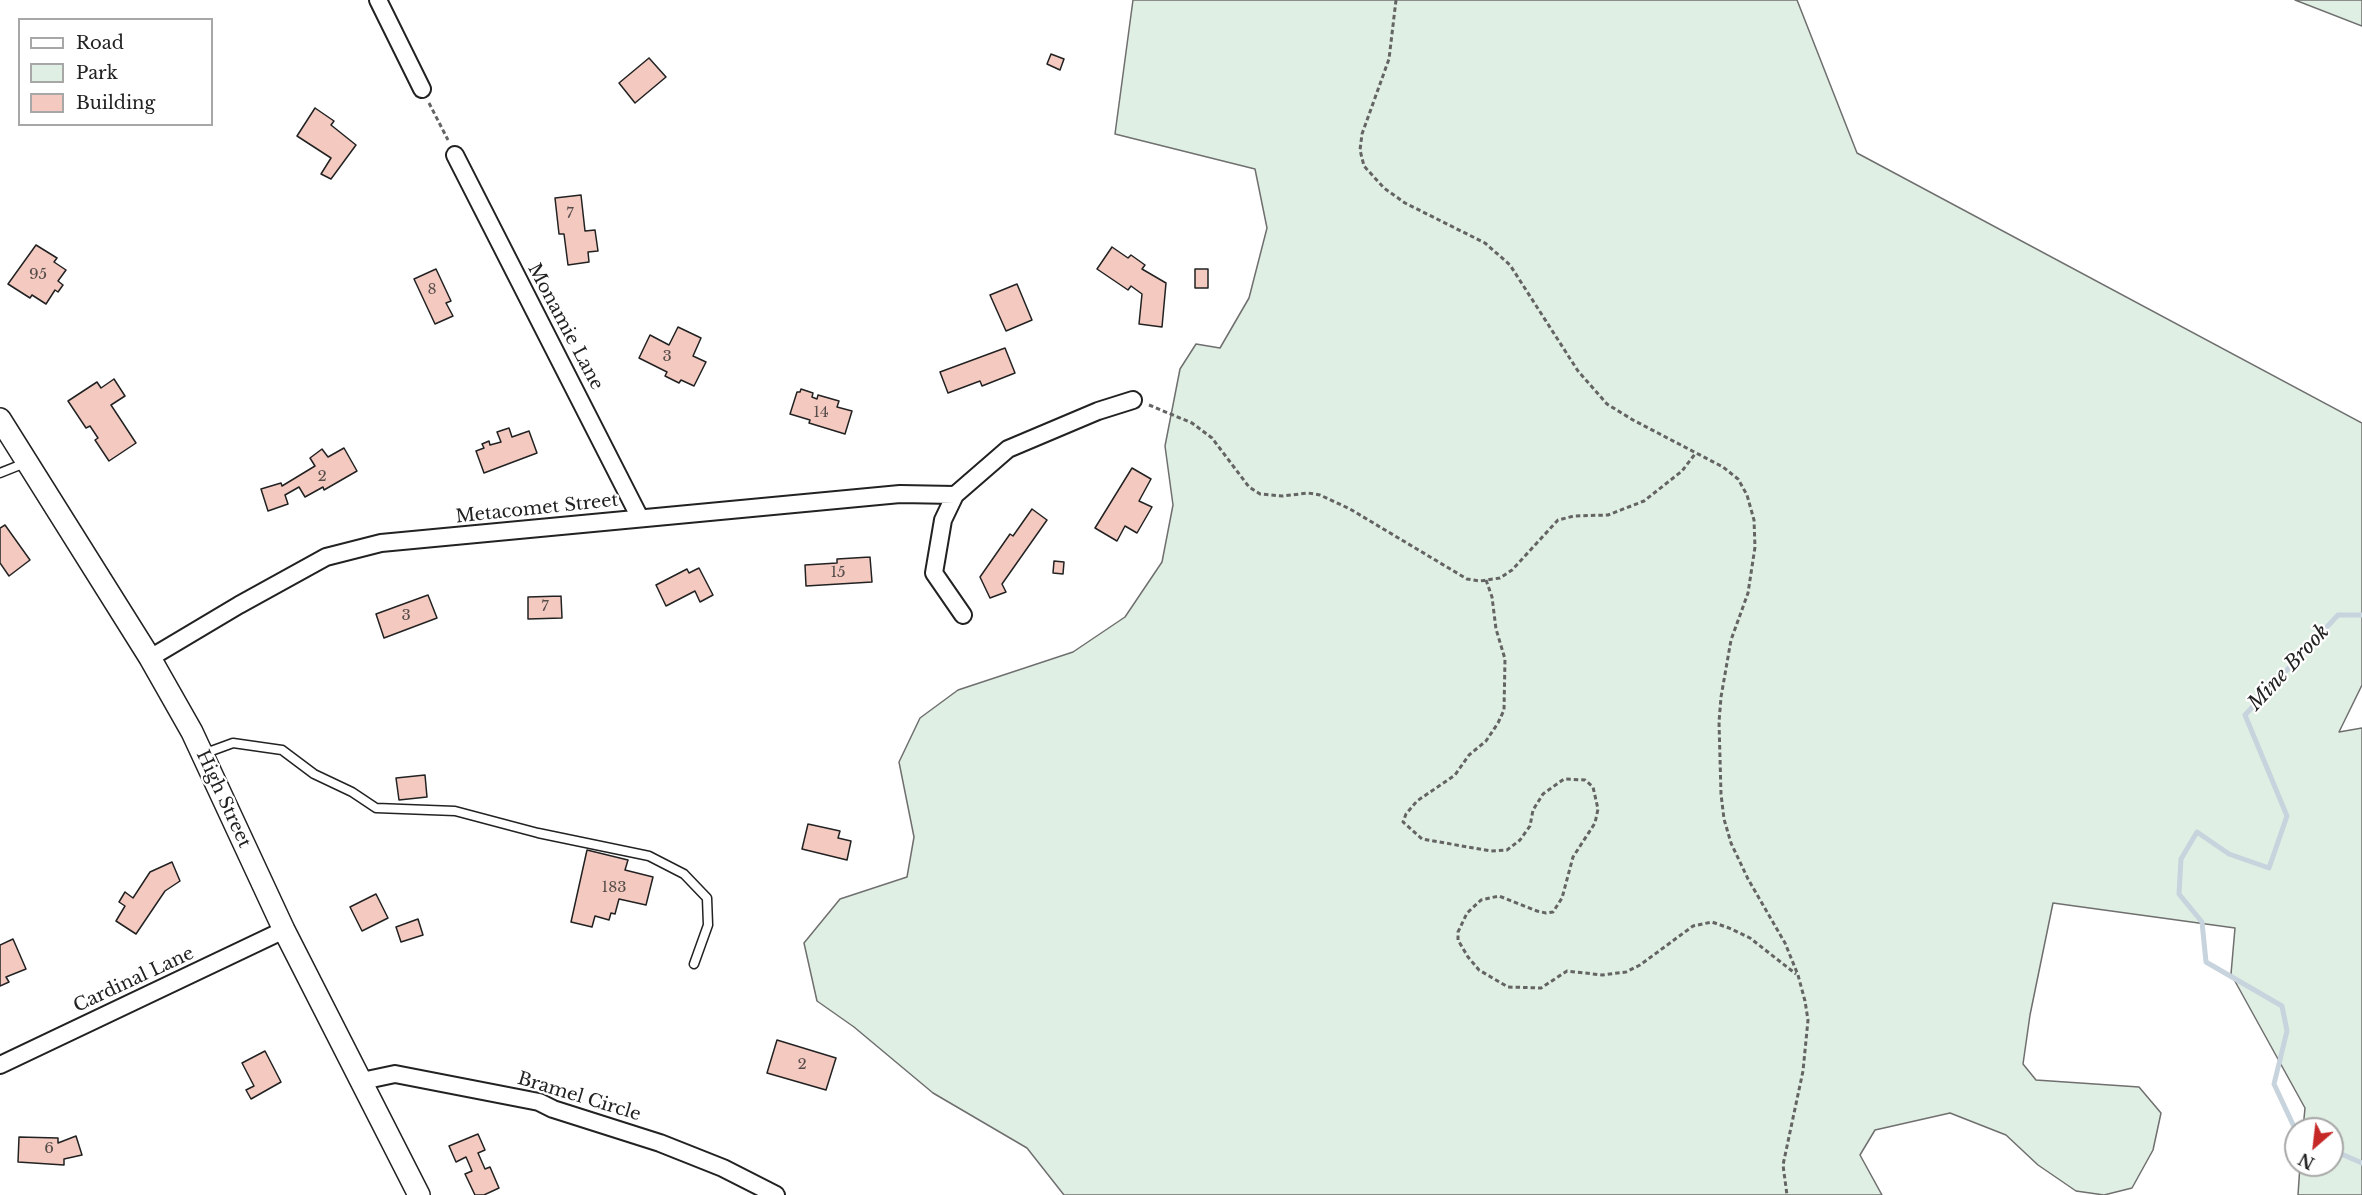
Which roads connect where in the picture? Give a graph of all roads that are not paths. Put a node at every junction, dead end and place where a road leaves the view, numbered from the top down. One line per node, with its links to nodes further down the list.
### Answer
1 (378, 0): 2 (street)
2 (423, 89)
3 (455, 155): 9 (street, Monamie Lane)
4 (1133, 400): 8 (street)
5 (0, 419): 6 (street, High Street)
6 (26, 463): 7 (lane); 11 (street, High Street)
7 (0, 472)
8 (955, 495): 9 (street, Metacomet Street); 10 (street)
9 (640, 518): 11 (street, Metacomet Street)
10 (963, 615)
11 (150, 658): 12 (street, High Street)
12 (202, 754): 13 (street, High Street); 14 (lane)
13 (284, 930): 15 (street, Cardinal Lane); 16 (street, High Street)
14 (694, 964)
15 (0, 1065)
16 (362, 1081): 17 (street, High Street); 18 (street, Bramel Circle)
17 (419, 1195)
18 (776, 1195)

